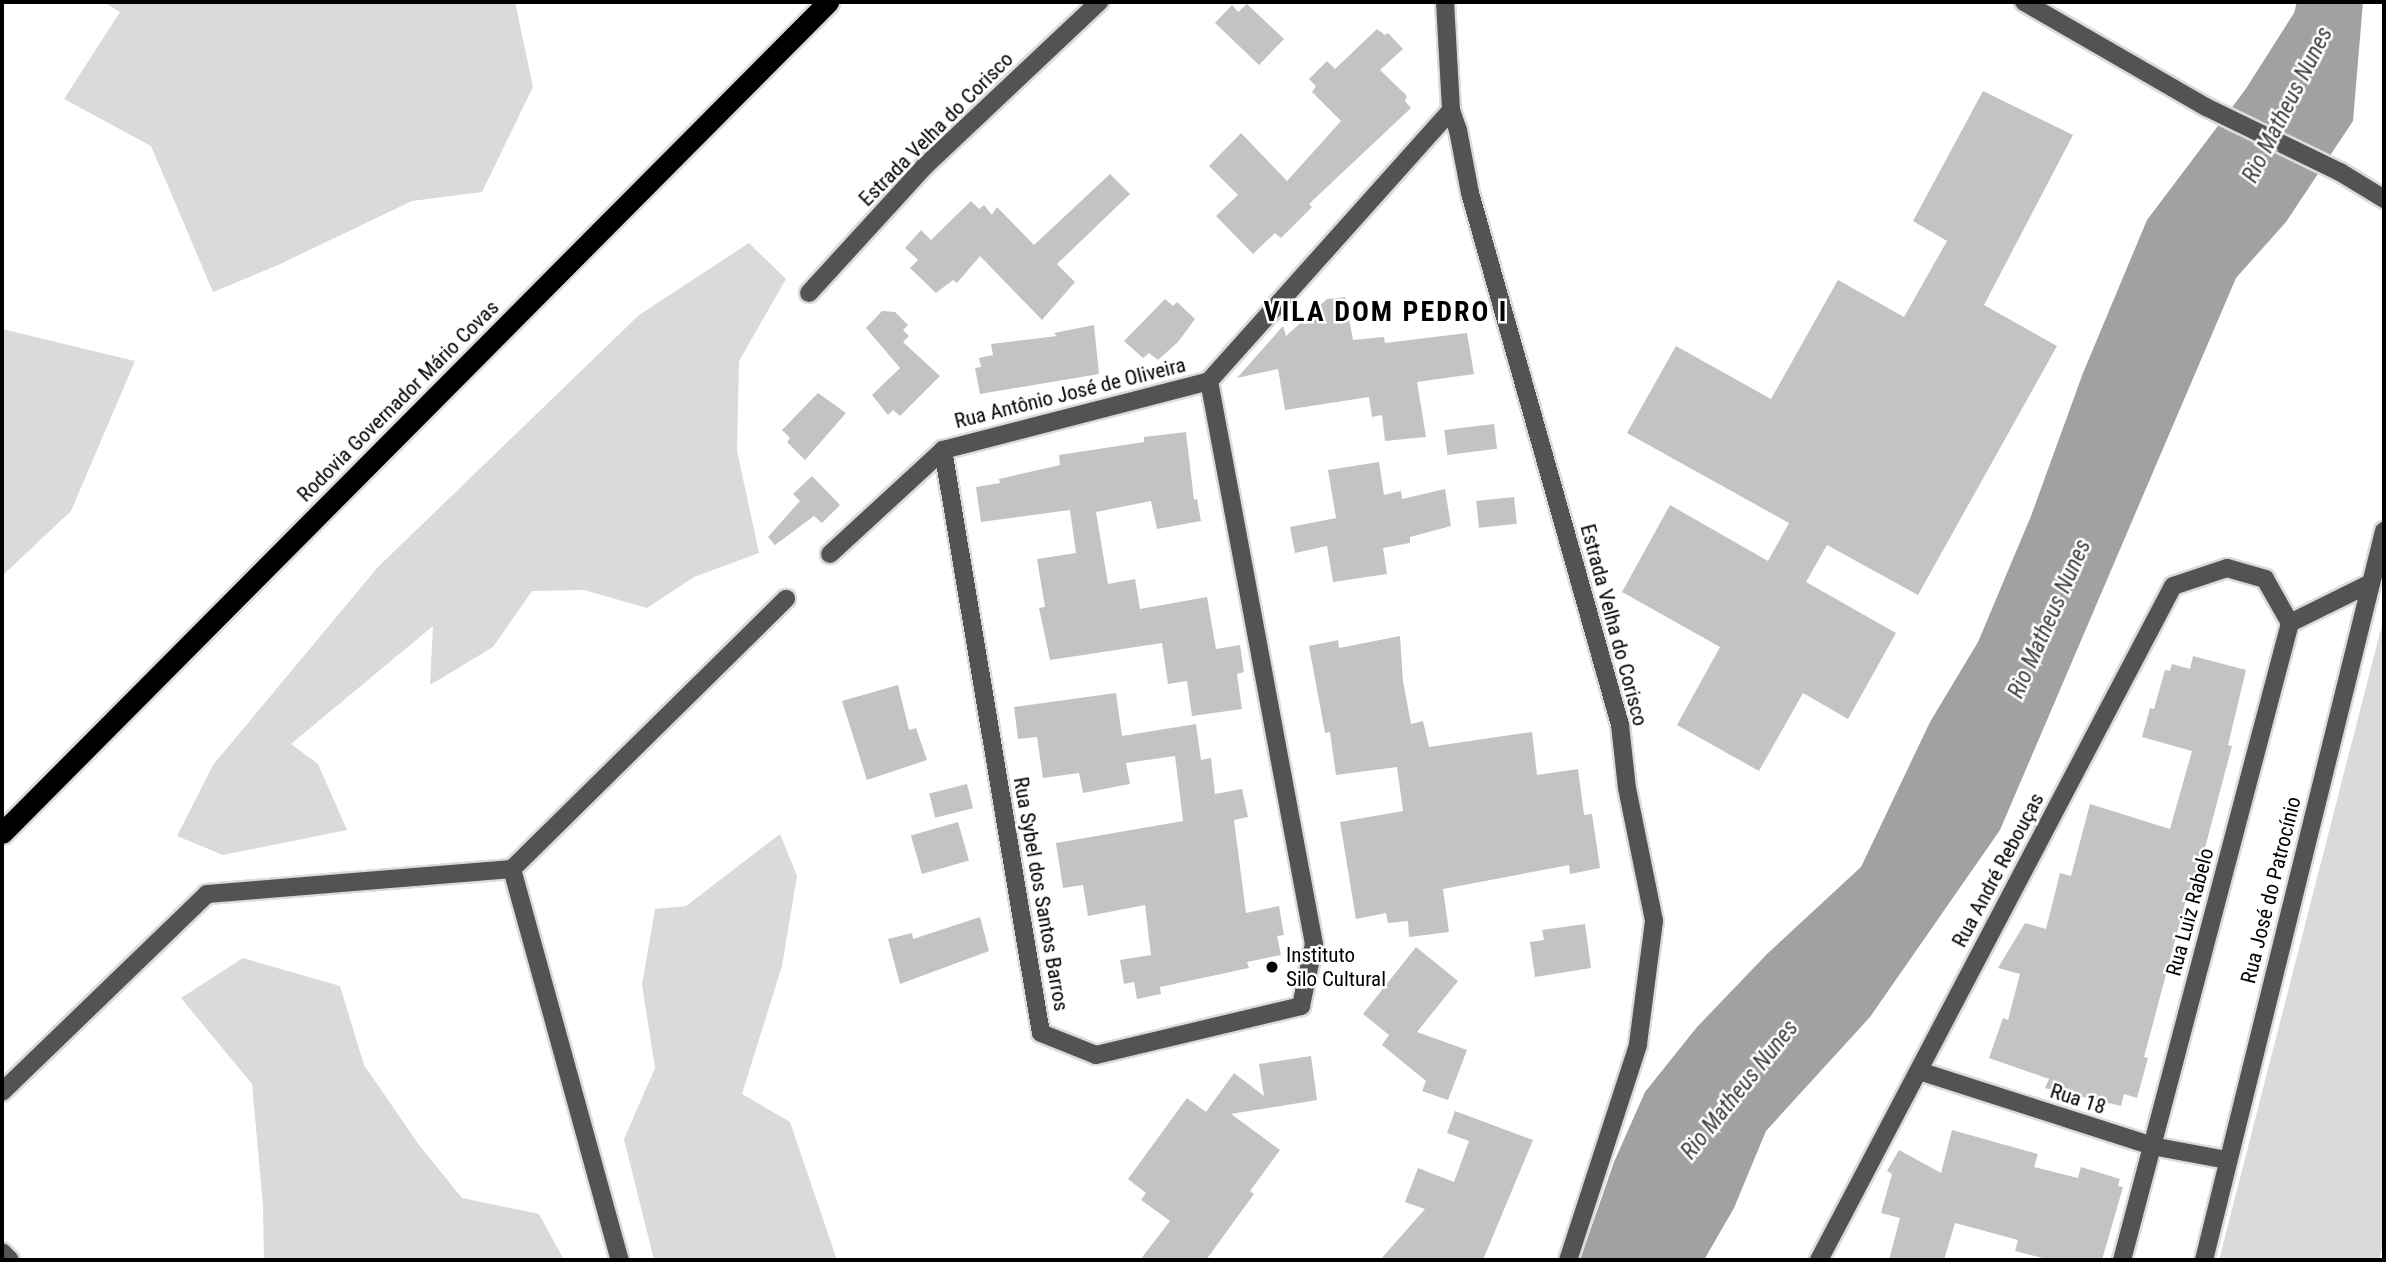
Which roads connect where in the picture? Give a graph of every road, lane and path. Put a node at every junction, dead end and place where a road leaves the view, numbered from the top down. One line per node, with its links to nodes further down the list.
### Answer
1 (828, 2): 15 (highway, Rodovia Governador Mário Covas)
2 (1099, 2): 7 (street, Estrada Velha do Corisco)
3 (1445, 2): 5 (street, Estrada Velha do Corisco)
4 (2024, 2): 6 (street)
5 (1451, 110): 8 (street, Rua Antônio José de Oliveira); 24 (street, Estrada Velha do Corisco)
6 (2384, 199)
7 (809, 293)
8 (1209, 381): 9 (street, Rua Antônio José de Oliveira); 9 (street, Rua Sybel dos Santos Barros)
9 (943, 450): 11 (street, Rua Antônio José de Oliveira)
10 (2384, 531): 12 (street, Rua José do Patrocínio)
11 (830, 554)
12 (2371, 583): 14 (street); 20 (street, Rua José do Patrocínio)
13 (786, 599): 16 (street)
14 (2290, 622): 17 (street, Rua André Rebouças); 19 (street, Rua Luiz Rabelo)
15 (2, 833)
16 (512, 869): 18 (street); 23 (street)
17 (1919, 1071): 19 (street, Rua 18); 25 (street, Rua André Rebouças)
18 (2, 1092)
19 (2152, 1146): 20 (street, Rua 18); 26 (street, Rua Luiz Rabelo)
20 (2227, 1160): 27 (street, Rua José do Patrocínio)
21 (2, 1252): 22 (street)
22 (10, 1260)
23 (620, 1260)
24 (1568, 1260)
25 (1819, 1260)
26 (2122, 1260)
27 (2204, 1260)

